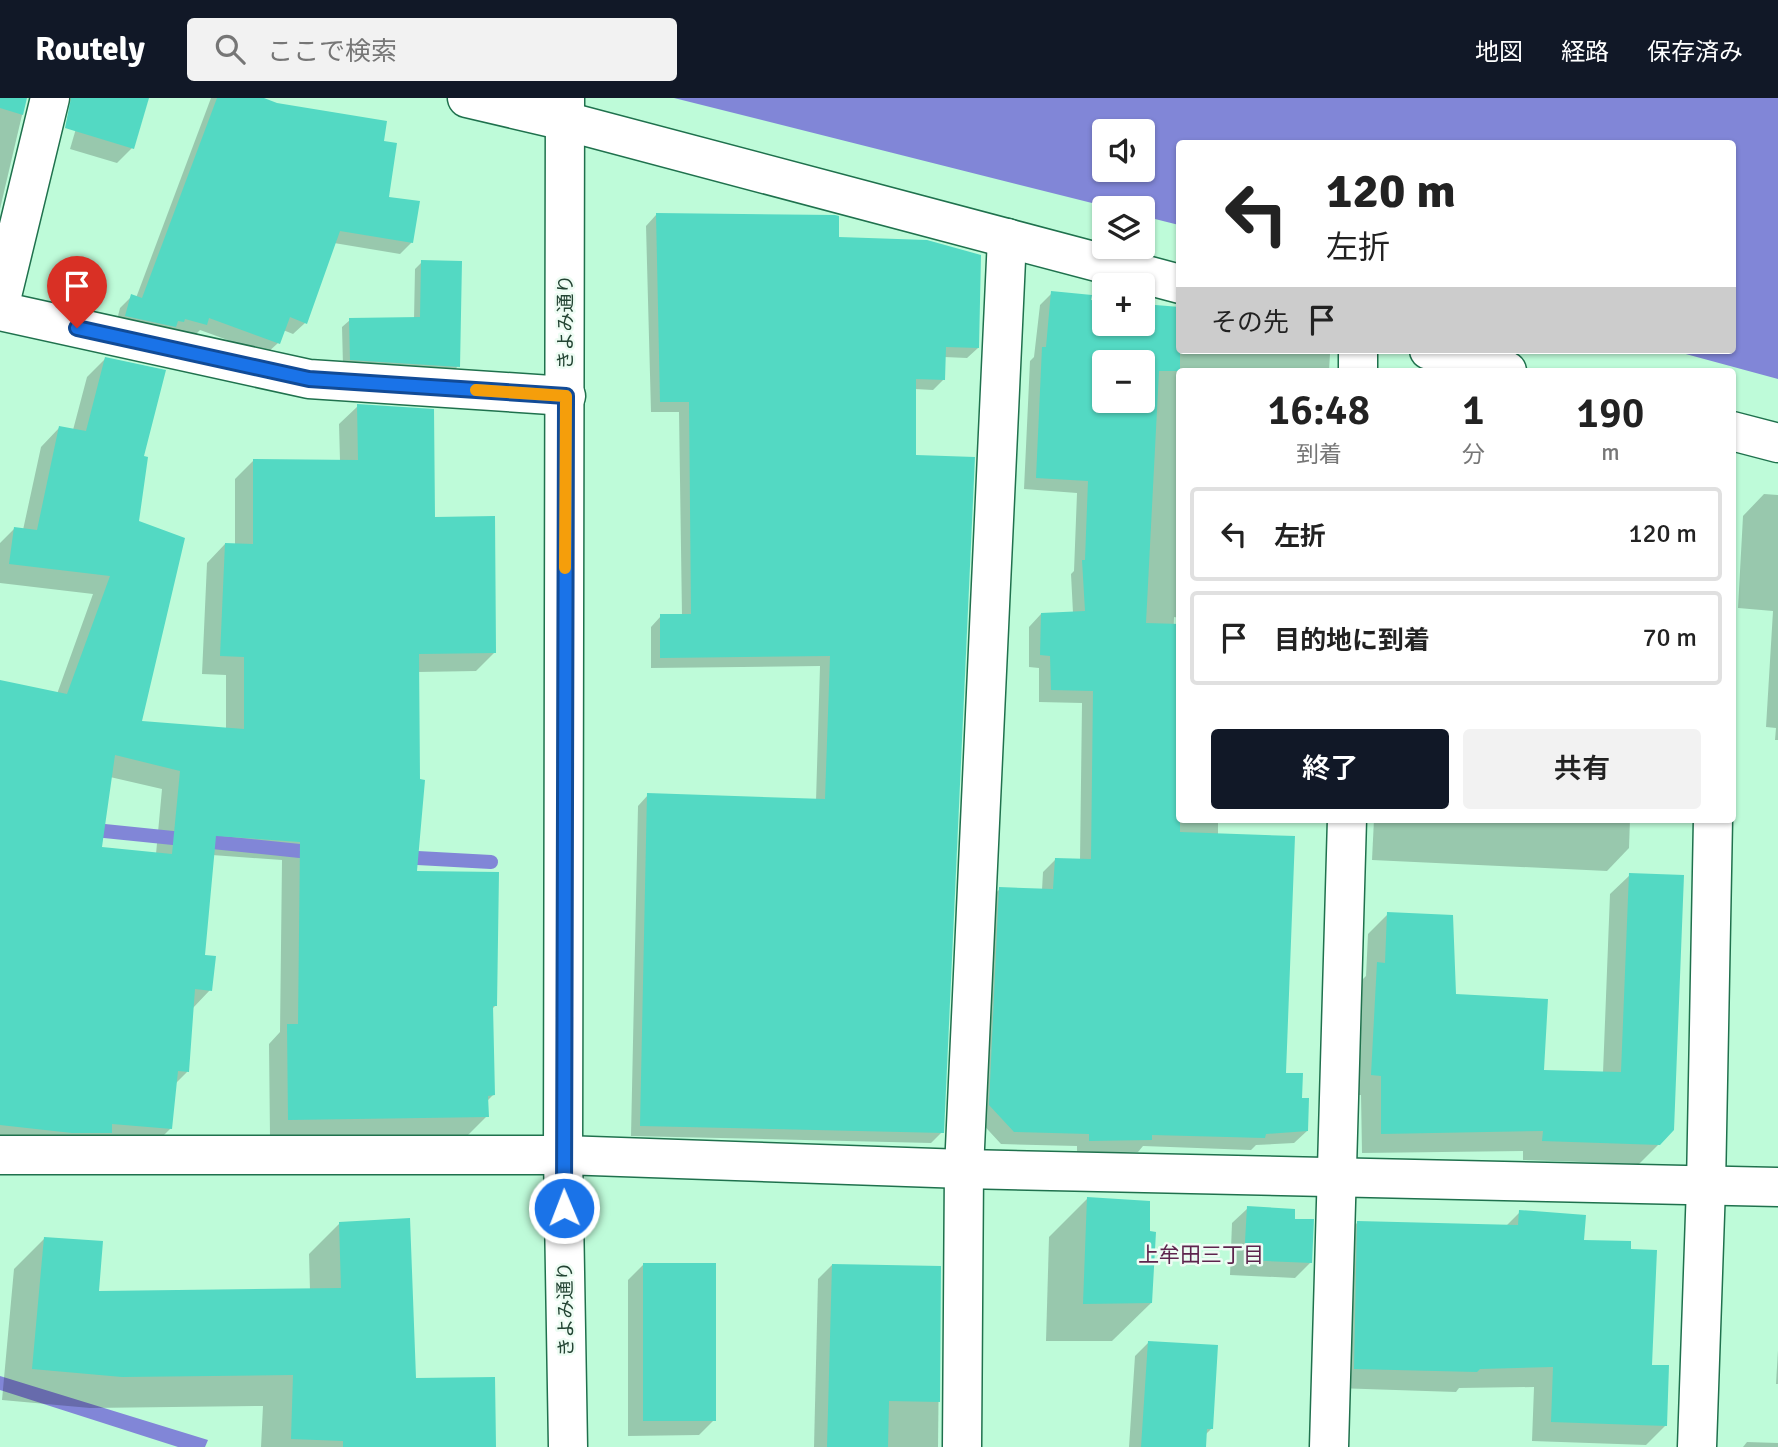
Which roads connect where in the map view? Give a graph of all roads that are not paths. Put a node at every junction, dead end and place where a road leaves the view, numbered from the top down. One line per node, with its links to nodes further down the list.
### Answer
1 (50, 98): 6 (street)
2 (467, 98): 3 (street)
3 (565, 109): 4 (street); 10 (street, きよみ通り)
4 (1007, 238): 5 (street); 17 (street)
5 (1176, 283)
6 (0, 304)
7 (0, 311): 10 (street)
8 (1444, 354): 9 (street)
9 (1496, 368)
10 (566, 396): 16 (street, きよみ通り)
11 (1736, 432): 12 (street)
12 (1778, 443)
13 (1346, 823): 18 (street)
14 (1713, 823): 19 (street)
15 (0, 1155): 16 (street)
16 (563, 1155): 17 (street); 21 (street, きよみ通り)
17 (964, 1170): 18 (street); 22 (street)
18 (1338, 1178): 19 (street); 23 (street)
19 (1706, 1186): 20 (street); 24 (street)
20 (1778, 1187)
21 (568, 1447)
22 (962, 1447)
23 (1329, 1447)
24 (1697, 1447)

